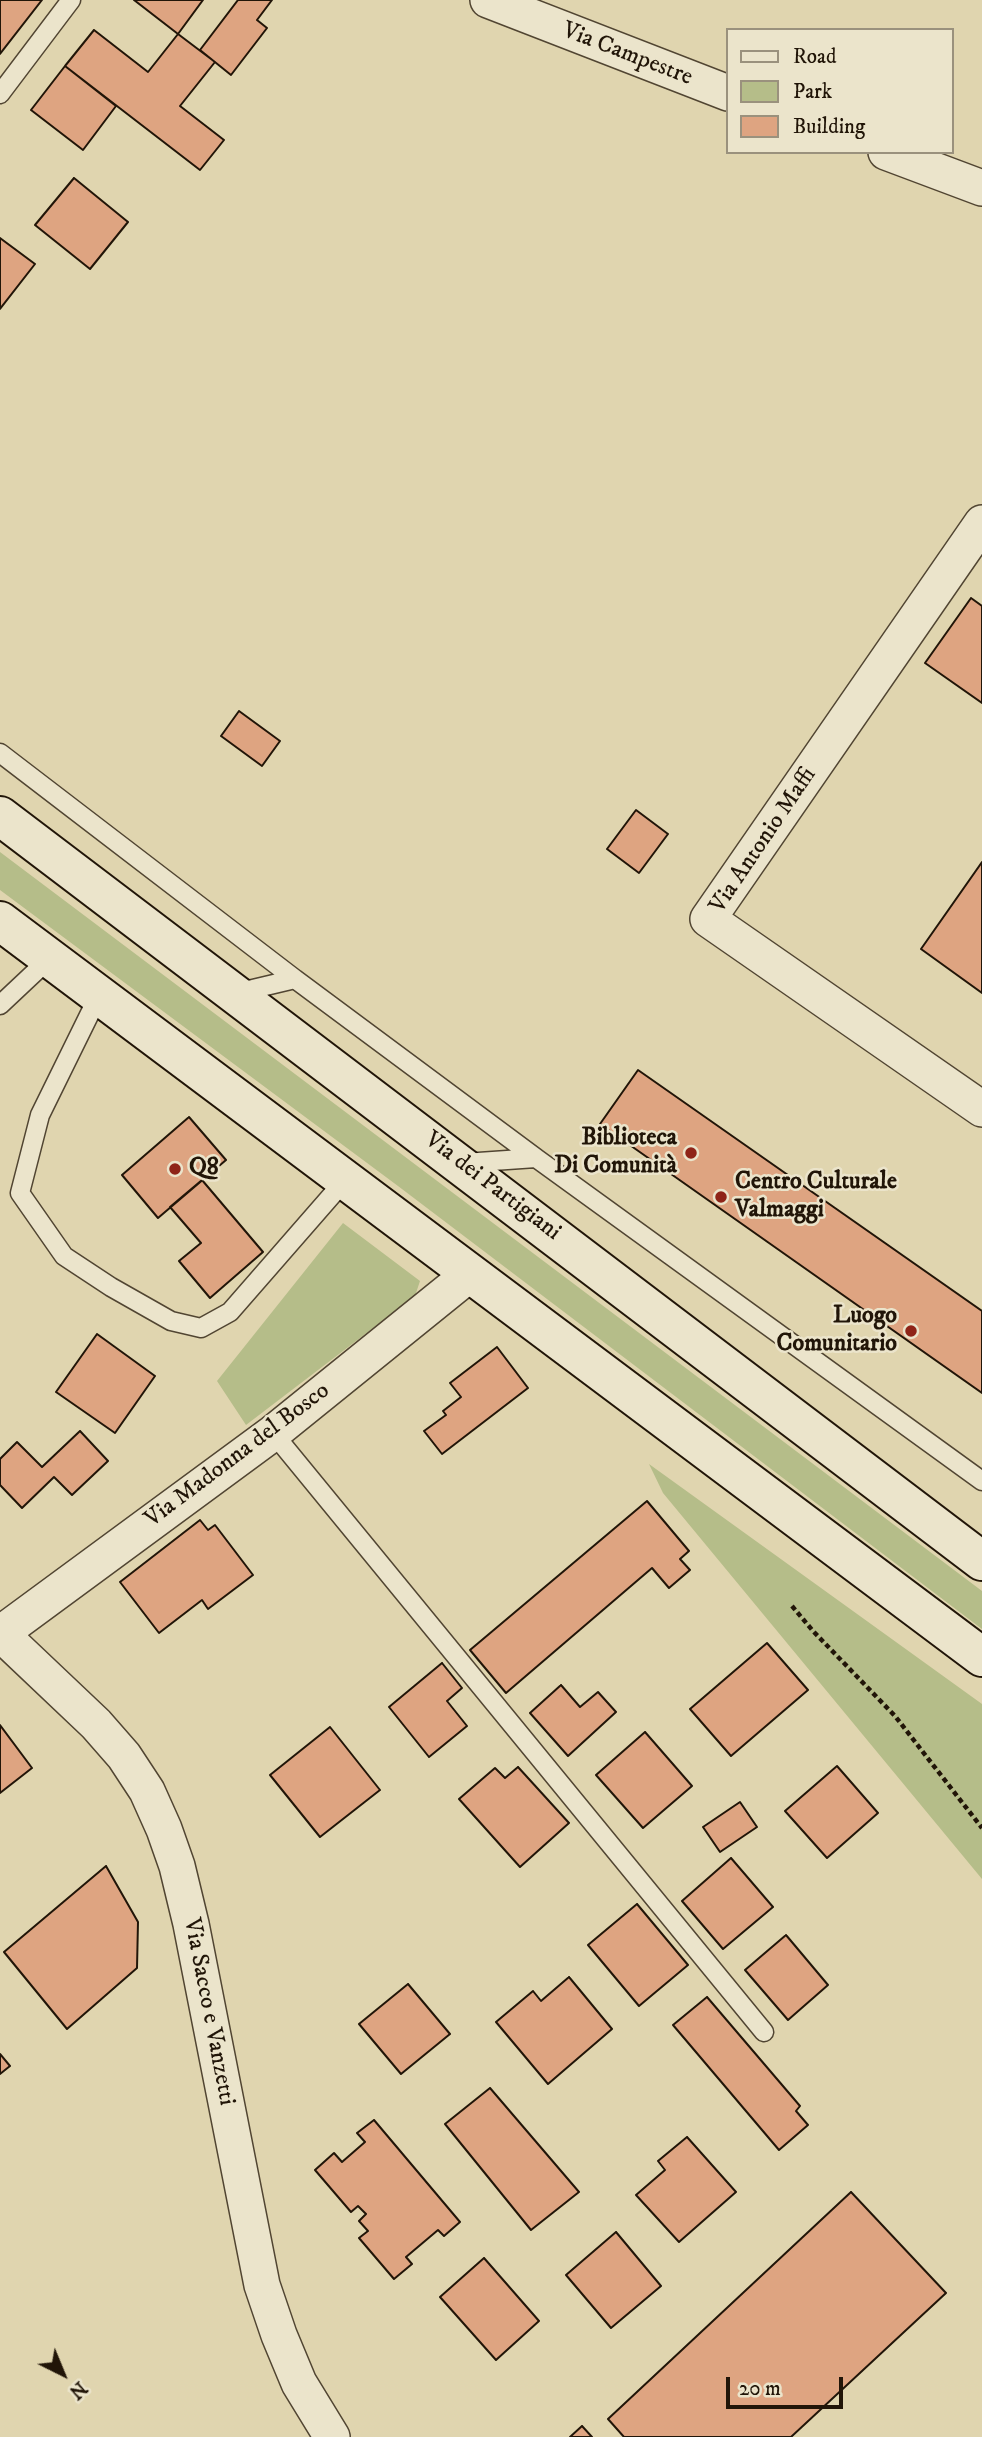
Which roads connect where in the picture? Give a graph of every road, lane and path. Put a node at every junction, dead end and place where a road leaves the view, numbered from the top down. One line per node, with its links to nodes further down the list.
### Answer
1 (71, 0): 4 (lane)
2 (488, 0): 3 (street, Via Campestre)
3 (726, 92)
4 (0, 94)
5 (891, 154): 6 (street)
6 (982, 188)
7 (982, 523): 16 (street, Via Antonio Maffi)
8 (0, 753): 12 (lane)
9 (0, 816): 13 (street, Via dei Partigiani)
10 (0, 921): 11 (street)
11 (50, 958): 14 (street); 15 (lane)
12 (295, 979): 13 (lane); 17 (lane)
13 (235, 994): 18 (street, Via dei Partigiani)
14 (99, 995): 19 (street); 19 (lane)
15 (0, 1005)
16 (982, 1108)
17 (536, 1157): 18 (lane); 22 (lane)
18 (460, 1163): 23 (street, Via dei Partigiani)
19 (346, 1179): 20 (street)
20 (471, 1273): 21 (street, Via Madonna del Bosco); 26 (street)
21 (273, 1433): 25 (street, Via Madonna del Bosco); 28 (lane)
22 (982, 1481)
23 (982, 1560)
24 (792, 1606): 27 (path)
25 (0, 1633): 29 (street, Via Sacco e Vanzetti)
26 (982, 1657)
27 (982, 1828)
28 (764, 2032)
29 (332, 2437)

